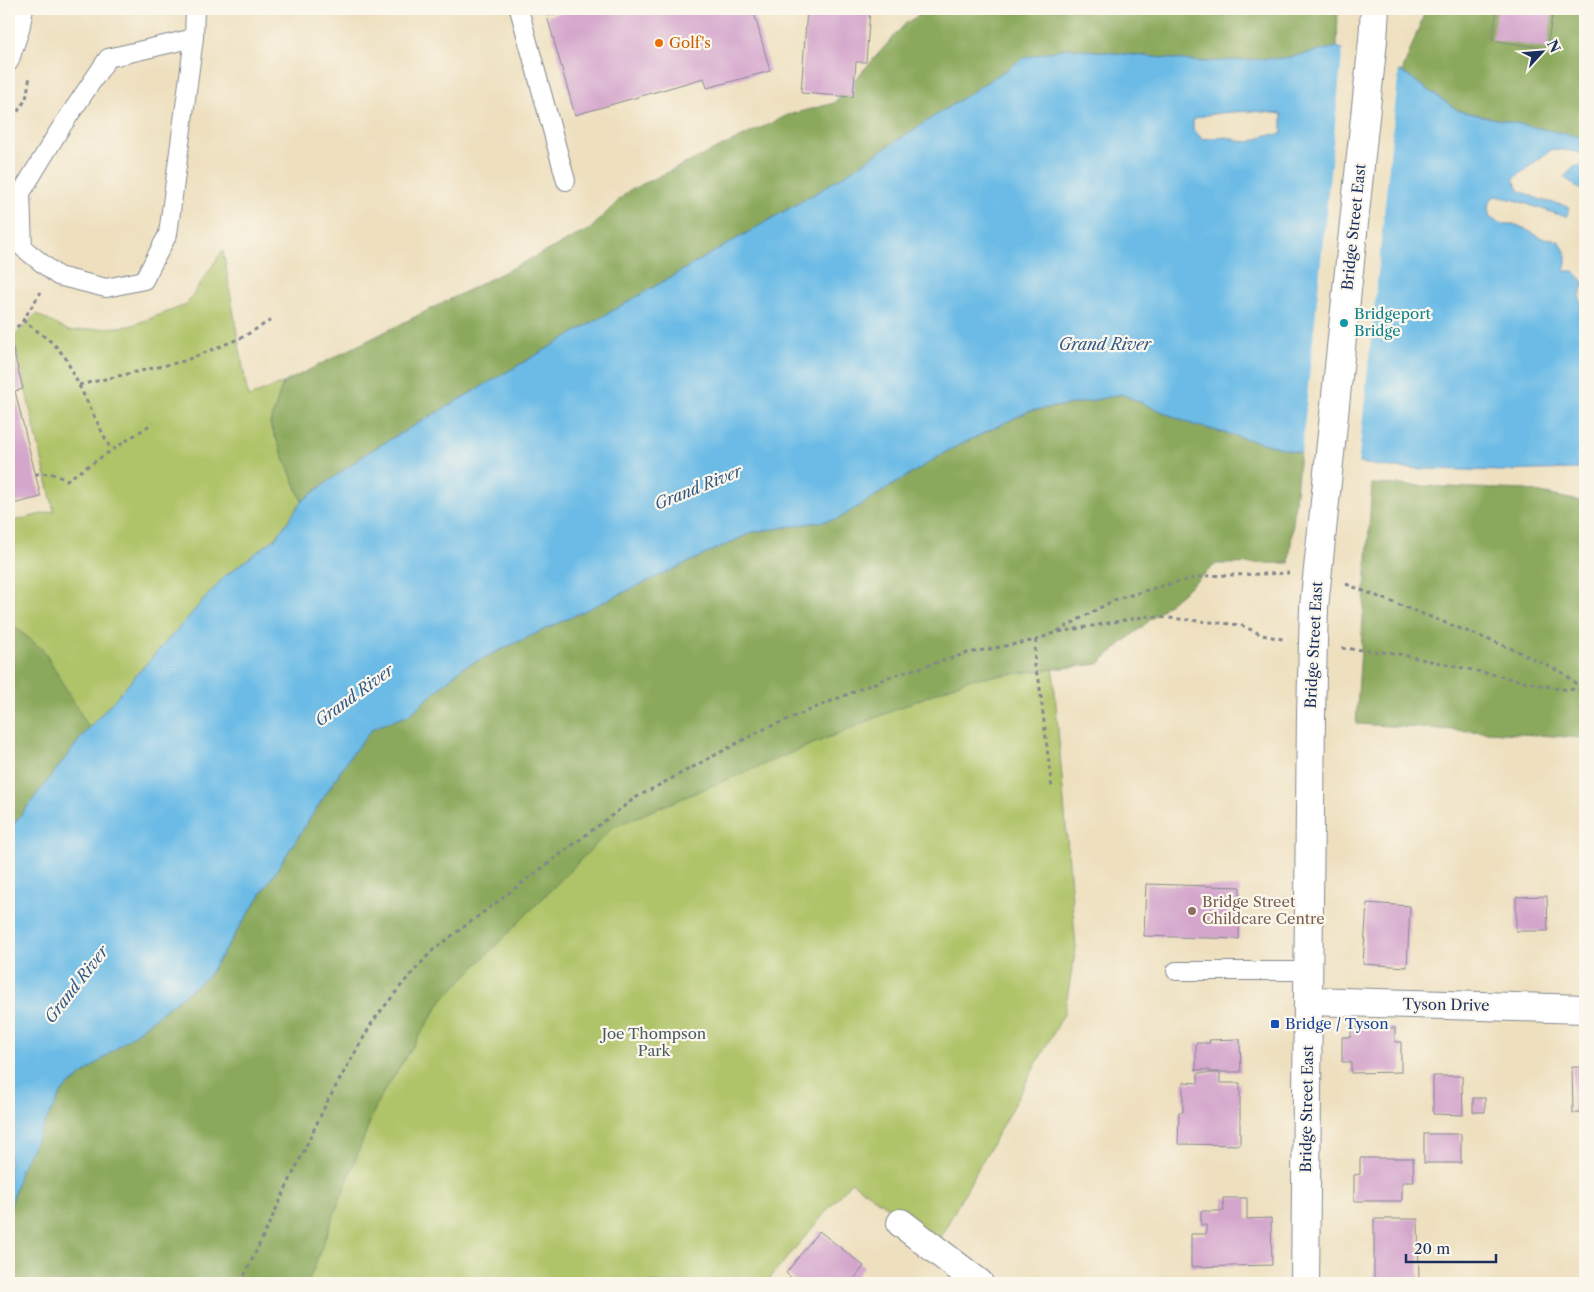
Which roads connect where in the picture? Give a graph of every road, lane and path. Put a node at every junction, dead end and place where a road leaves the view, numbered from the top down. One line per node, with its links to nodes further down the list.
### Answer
1 (24, 9): 6 (lane)
2 (195, 9): 5 (lane)
3 (519, 9): 7 (lane)
4 (1375, 9): 25 (main road, Bridge Street East, bridge)
5 (194, 38): 5 (lane)
6 (9, 62)
7 (566, 181)
8 (42, 292): 10 (path)
9 (273, 318): 12 (path)
10 (24, 320): 11 (path); 12 (path)
11 (9, 330)
12 (79, 385): 14 (path)
13 (153, 423): 14 (path)
14 (111, 450): 15 (path)
15 (35, 474)
16 (1294, 573): 18 (path)
17 (1338, 582): 22 (path)
18 (1056, 632): 19 (path); 20 (path)
19 (1036, 640): 23 (path); 29 (path)
20 (1289, 640)
21 (1335, 648): 22 (path)
22 (1584, 690)
23 (1052, 789)
24 (1176, 971): 25 (lane)
25 (1308, 971): 26 (main road, Bridge Street East)
26 (1308, 1001): 27 (main road, Tyson Drive); 31 (main road, Bridge Street East)
27 (1585, 1009)
28 (901, 1223): 30 (main road)
29 (241, 1283)
30 (979, 1283)
31 (1305, 1283)

